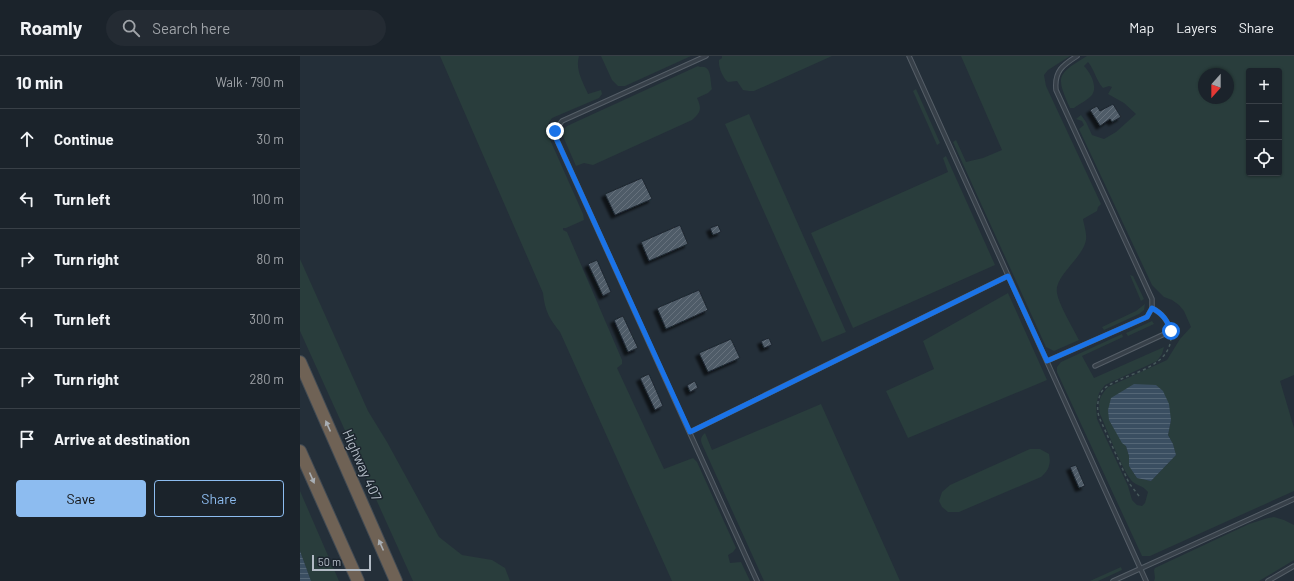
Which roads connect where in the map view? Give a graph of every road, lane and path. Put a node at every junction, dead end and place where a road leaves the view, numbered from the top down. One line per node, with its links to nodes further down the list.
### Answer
1 (706, 56): 10 (lane)
2 (909, 56): 4 (lane)
3 (1078, 56): 5 (lane)
4 (1008, 276): 7 (lane); 10 (lane)
5 (1152, 308): 6 (lane); 7 (lane)
6 (1171, 331): 9 (lane); 12 (path)
7 (1047, 361): 15 (lane)
8 (300, 362): 17 (highway, Highway 407, one-way to 8)
9 (1095, 366)
10 (690, 432): 18 (lane)
11 (300, 451): 16 (highway, one-way to 16)
12 (1139, 496)
13 (1294, 499): 15 (lane)
14 (1294, 566): 21 (lane)
15 (1140, 568): 19 (lane); 20 (lane)
16 (358, 581)
17 (396, 581)
18 (758, 581)
19 (1113, 581)
20 (1146, 581)
21 (1268, 581)

